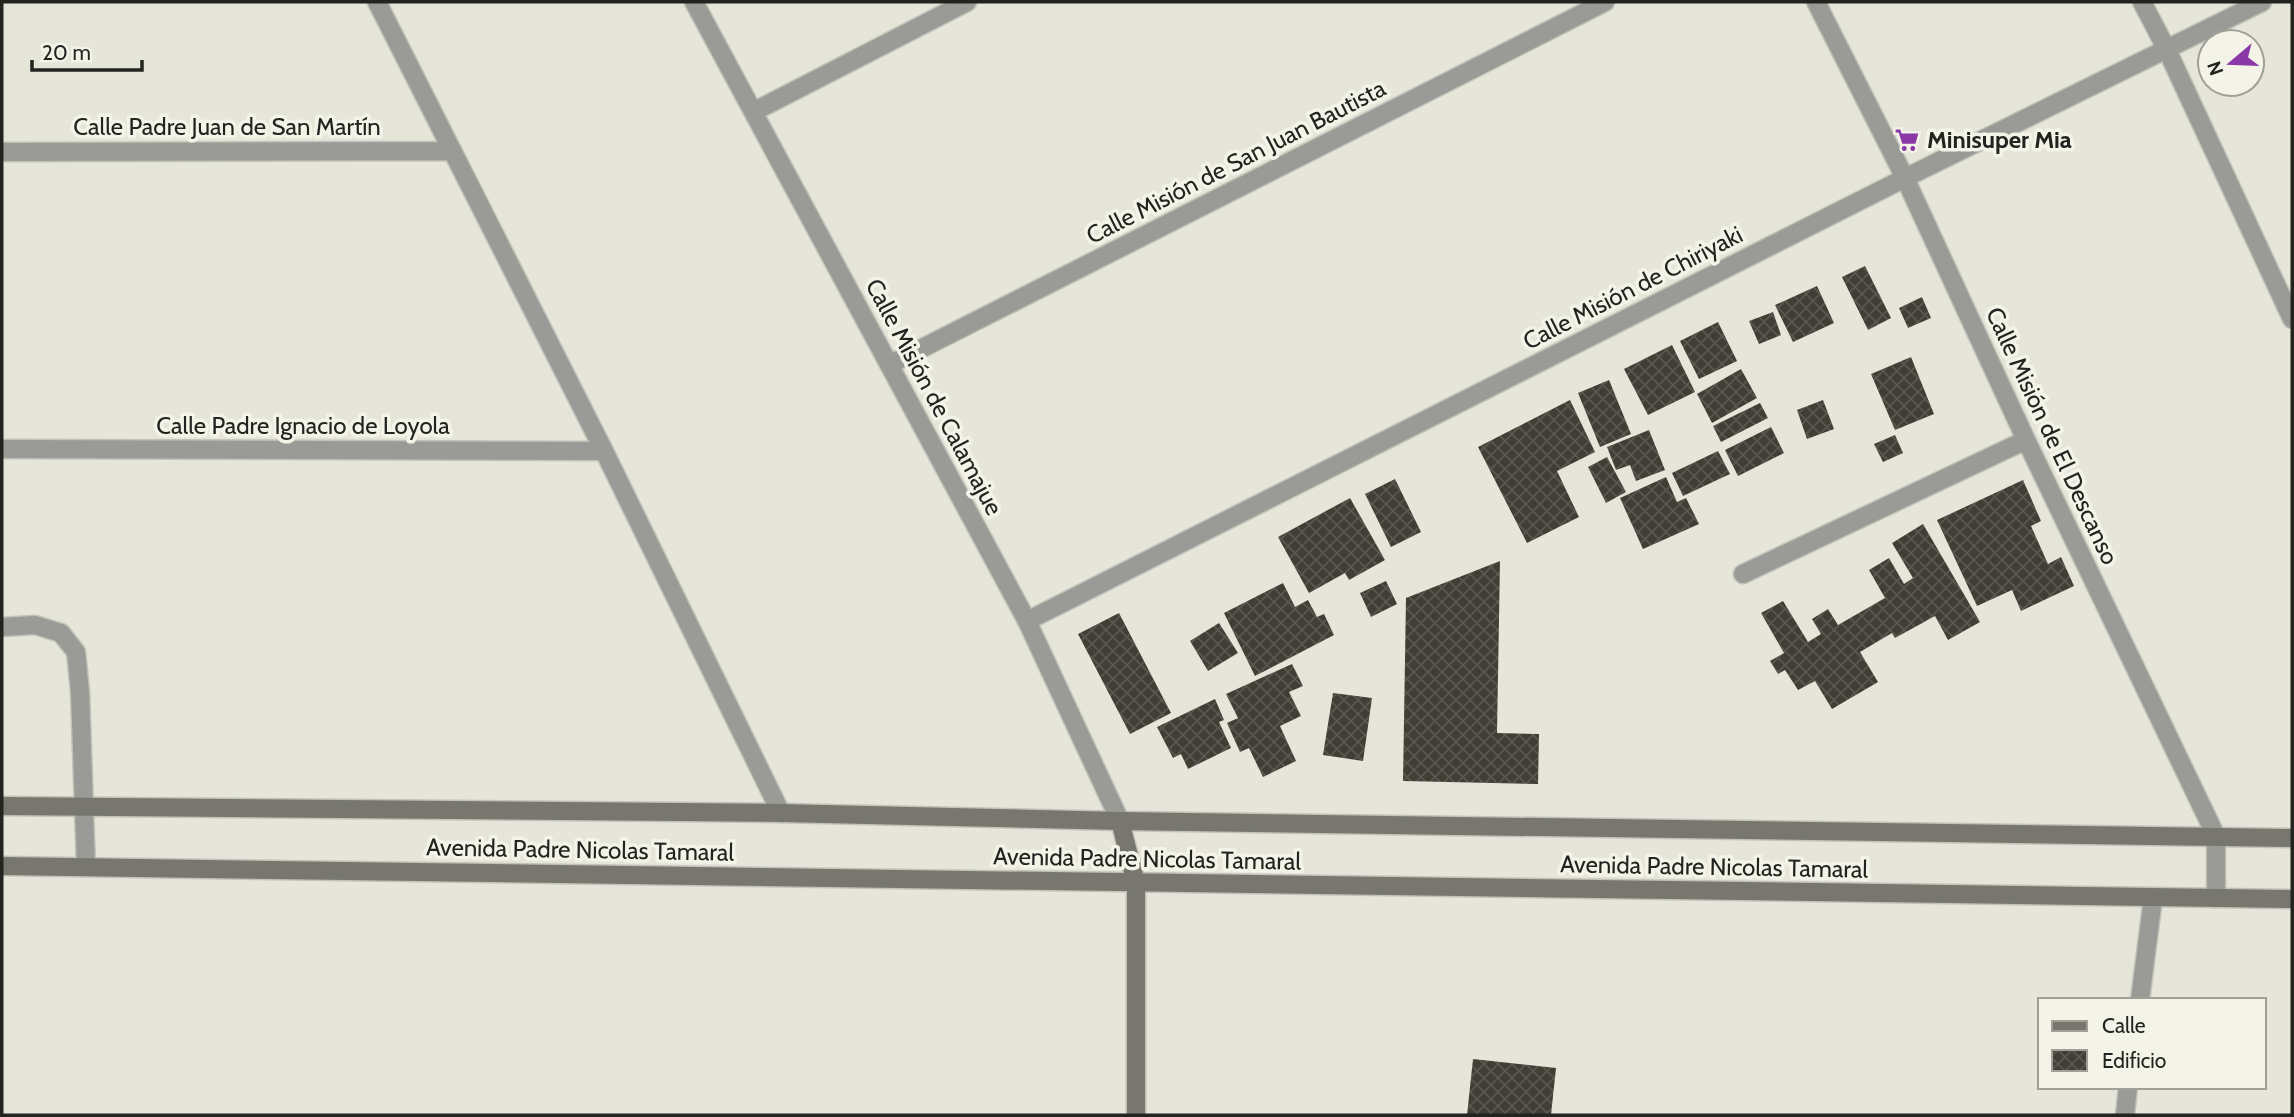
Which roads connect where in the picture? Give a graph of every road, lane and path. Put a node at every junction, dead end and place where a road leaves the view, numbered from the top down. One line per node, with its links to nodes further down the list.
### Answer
1 (377, 2): 10 (street)
2 (694, 2): 9 (street, Calle Misión de Calamajue)
3 (967, 2): 9 (street)
4 (1605, 2): 14 (street, Calle Misión de San Juan Bautista)
5 (1816, 2): 12 (street, Calle Misión de El Descanso)
6 (2143, 2): 8 (street)
7 (2262, 2): 8 (street, Calle Misión de Chiriyaki)
8 (2167, 50): 12 (street, Calle Misión de Chiriyaki); 13 (street)
9 (752, 111): 14 (street, Calle Misión de Calamajue)
10 (452, 151): 11 (street, Calle Padre Juan de San Martín); 17 (street)
11 (2, 152)
12 (1905, 178): 15 (street, Calle Misión de El Descanso); 19 (street, Calle Misión de Chiriyaki)
13 (2292, 319)
14 (889, 365): 19 (street, Calle Misión de Calamajue)
15 (2026, 440): 18 (street); 25 (street, Calle Misión de El Descanso)
16 (2, 449): 17 (street, Calle Padre Ignacio de Loyola)
17 (604, 451): 23 (street)
18 (1743, 574)
19 (1027, 621): 24 (street, Calle Misión de Calamajue)
20 (2, 627): 22 (street)
21 (2, 806): 22 (street, Avenida Padre Nicolas Tamaral)
22 (84, 807): 23 (street, Avenida Padre Nicolas Tamaral); 28 (street)
23 (780, 813): 24 (street, Avenida Padre Nicolas Tamaral)
24 (1120, 821): 25 (street, Avenida Padre Nicolas Tamaral); 29 (street)
25 (2216, 836): 26 (street, Avenida Padre Nicolas Tamaral); 31 (street, Calle Misión de El Descanso)
26 (2292, 838)
27 (2, 866): 28 (street, Avenida Padre Nicolas Tamaral)
28 (86, 867): 29 (street, Avenida Padre Nicolas Tamaral)
29 (1136, 883): 30 (street, Avenida Padre Nicolas Tamaral); 35 (street)
30 (2153, 898): 31 (street, Avenida Padre Nicolas Tamaral); 33 (street)
31 (2216, 898): 32 (street, Avenida Padre Nicolas Tamaral)
32 (2292, 899)
33 (2140, 998)
34 (2128, 1089): 36 (street)
35 (1136, 1115)
36 (2125, 1115)

